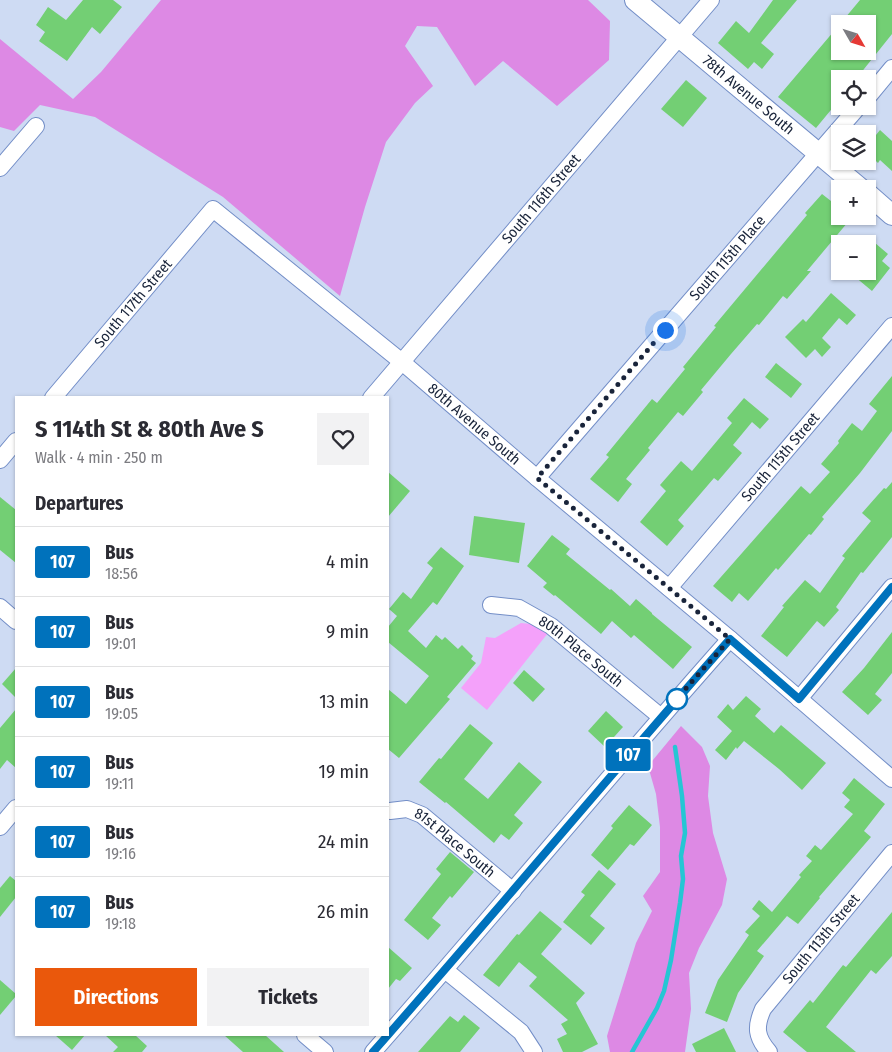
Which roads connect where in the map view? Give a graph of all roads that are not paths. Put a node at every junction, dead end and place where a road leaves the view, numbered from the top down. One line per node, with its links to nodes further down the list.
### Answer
1 (635, 0): 3 (street, 78th Avenue South)
2 (711, 0): 3 (street, South 116th Street)
3 (679, 36): 8 (street, 78th Avenue South); 15 (street, South 116th Street)
4 (892, 68): 5 (street)
5 (876, 87)
6 (851, 115): 8 (street, South 115th Place)
7 (36, 126): 9 (street)
8 (819, 153): 10 (street, 78th Avenue South); 20 (street, South 115th Place)
9 (0, 168)
10 (850, 180)
11 (876, 201): 13 (street)
12 (212, 210): 15 (street, 80th Avenue South); 16 (street, South 117th Street)
13 (892, 216)
14 (892, 326): 22 (street, South 115th Street)
15 (402, 362): 17 (street, South 116th Street); 20 (street, 80th Avenue South)
16 (55, 396)
17 (374, 396)
18 (15, 442): 19 (street)
19 (0, 460)
20 (537, 478): 22 (street, 80th Avenue South)
21 (892, 587): 27 (street)
22 (669, 588): 26 (street, 80th Avenue South)
23 (490, 605): 28 (street, 80th Place South)
24 (0, 607): 25 (street)
25 (15, 620)
26 (730, 639): 27 (street, 80th Avenue South); 28 (street)
27 (799, 699): 29 (street, 80th Avenue South)
28 (660, 717): 34 (street)
29 (892, 779)
30 (15, 809): 32 (street)
31 (390, 812): 34 (street, 81st Place South)
32 (0, 827)
33 (892, 853): 42 (street, South 113th Street)
34 (513, 892): 35 (street)
35 (445, 970): 36 (street); 41 (street)
36 (389, 1034)
37 (306, 1036): 39 (street)
38 (387, 1036): 40 (street)
39 (325, 1052)
40 (373, 1052)
41 (534, 1052)
42 (769, 1052)

